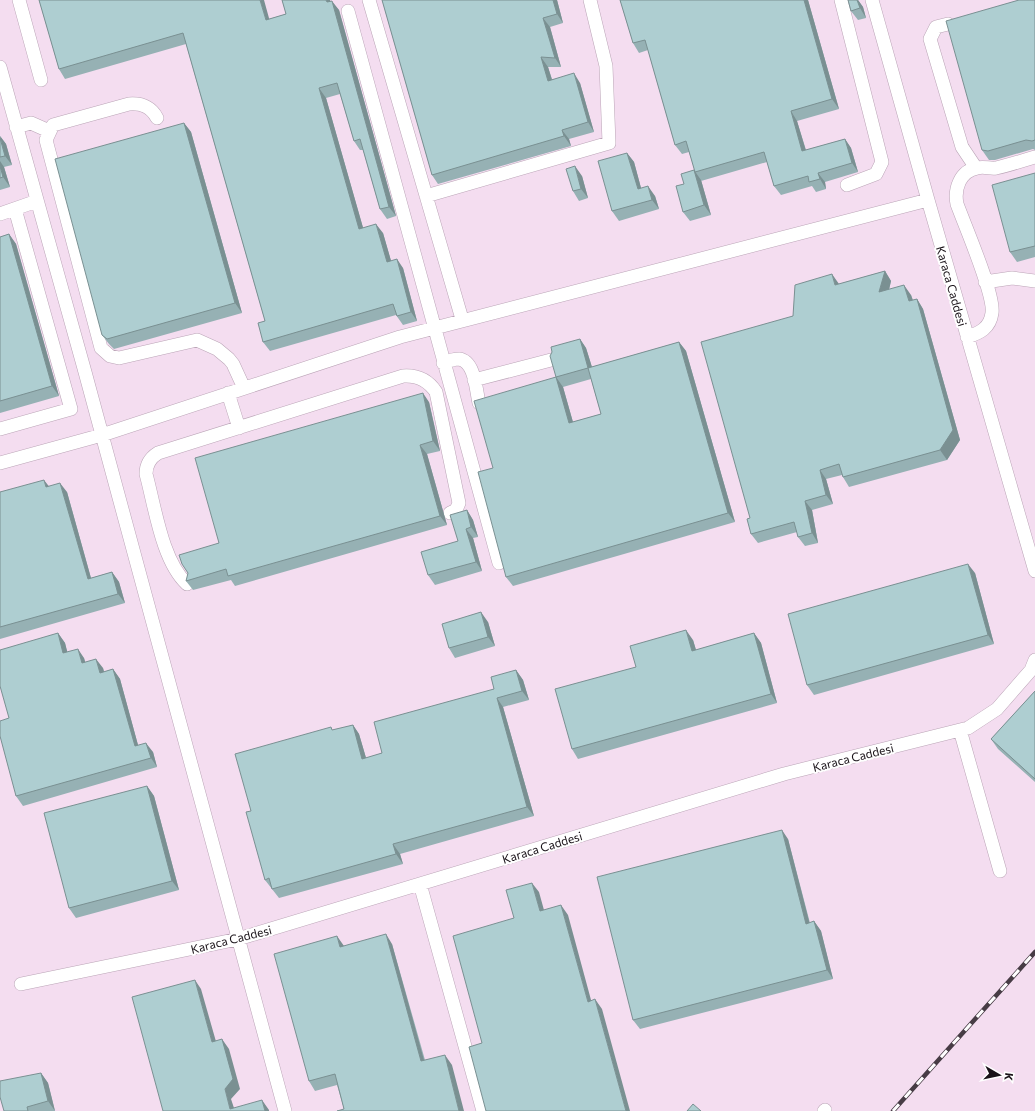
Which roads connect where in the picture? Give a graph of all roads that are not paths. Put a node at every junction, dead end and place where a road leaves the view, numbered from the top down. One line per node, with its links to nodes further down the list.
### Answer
1 (19, 0): 9 (street)
2 (368, 0): 16 (street)
3 (590, 0): 16 (street)
4 (842, 0): 15 (street)
5 (872, 0): 17 (street, Karaca Caddesi)
6 (348, 11): 24 (street)
7 (948, 24): 14 (street)
8 (0, 67): 11 (street)
9 (42, 80)
10 (157, 118): 12 (street)
11 (16, 126): 12 (street); 18 (street)
12 (49, 131): 29 (street)
13 (1035, 157): 14 (street)
14 (976, 168): 22 (street)
15 (847, 185)
16 (426, 196): 23 (street)
17 (928, 200): 23 (street); 25 (street, Karaca Caddesi)
18 (37, 201): 19 (street); 34 (street)
19 (15, 209): 20 (street); 33 (street)
20 (0, 214)
21 (1035, 281): 22 (street)
22 (985, 282): 25 (street)
23 (462, 320): 24 (street)
24 (433, 327): 27 (street); 29 (street)
25 (967, 337): 37 (street, Karaca Caddesi)
26 (551, 360): 28 (street)
27 (443, 363): 28 (street); 38 (street)
28 (474, 380): 31 (street)
29 (244, 388): 30 (street)
30 (228, 393): 32 (street); 34 (street)
31 (479, 403)
32 (239, 428): 36 (street); 40 (street)
33 (0, 429)
34 (102, 435): 35 (street); 45 (street)
35 (0, 463)
36 (450, 513)
37 (1033, 558): 39 (street, Karaca Caddesi)
38 (499, 563)
39 (1035, 572)
40 (187, 584)
41 (1035, 660): 42 (street, Karaca Caddesi)
42 (960, 730): 43 (street); 44 (street, Karaca Caddesi)
43 (1000, 871)
44 (420, 884): 45 (street, Karaca Caddesi); 48 (street)
45 (238, 940): 46 (street, Karaca Caddesi); 47 (street)
46 (21, 984)
47 (285, 1111)
48 (483, 1111)

